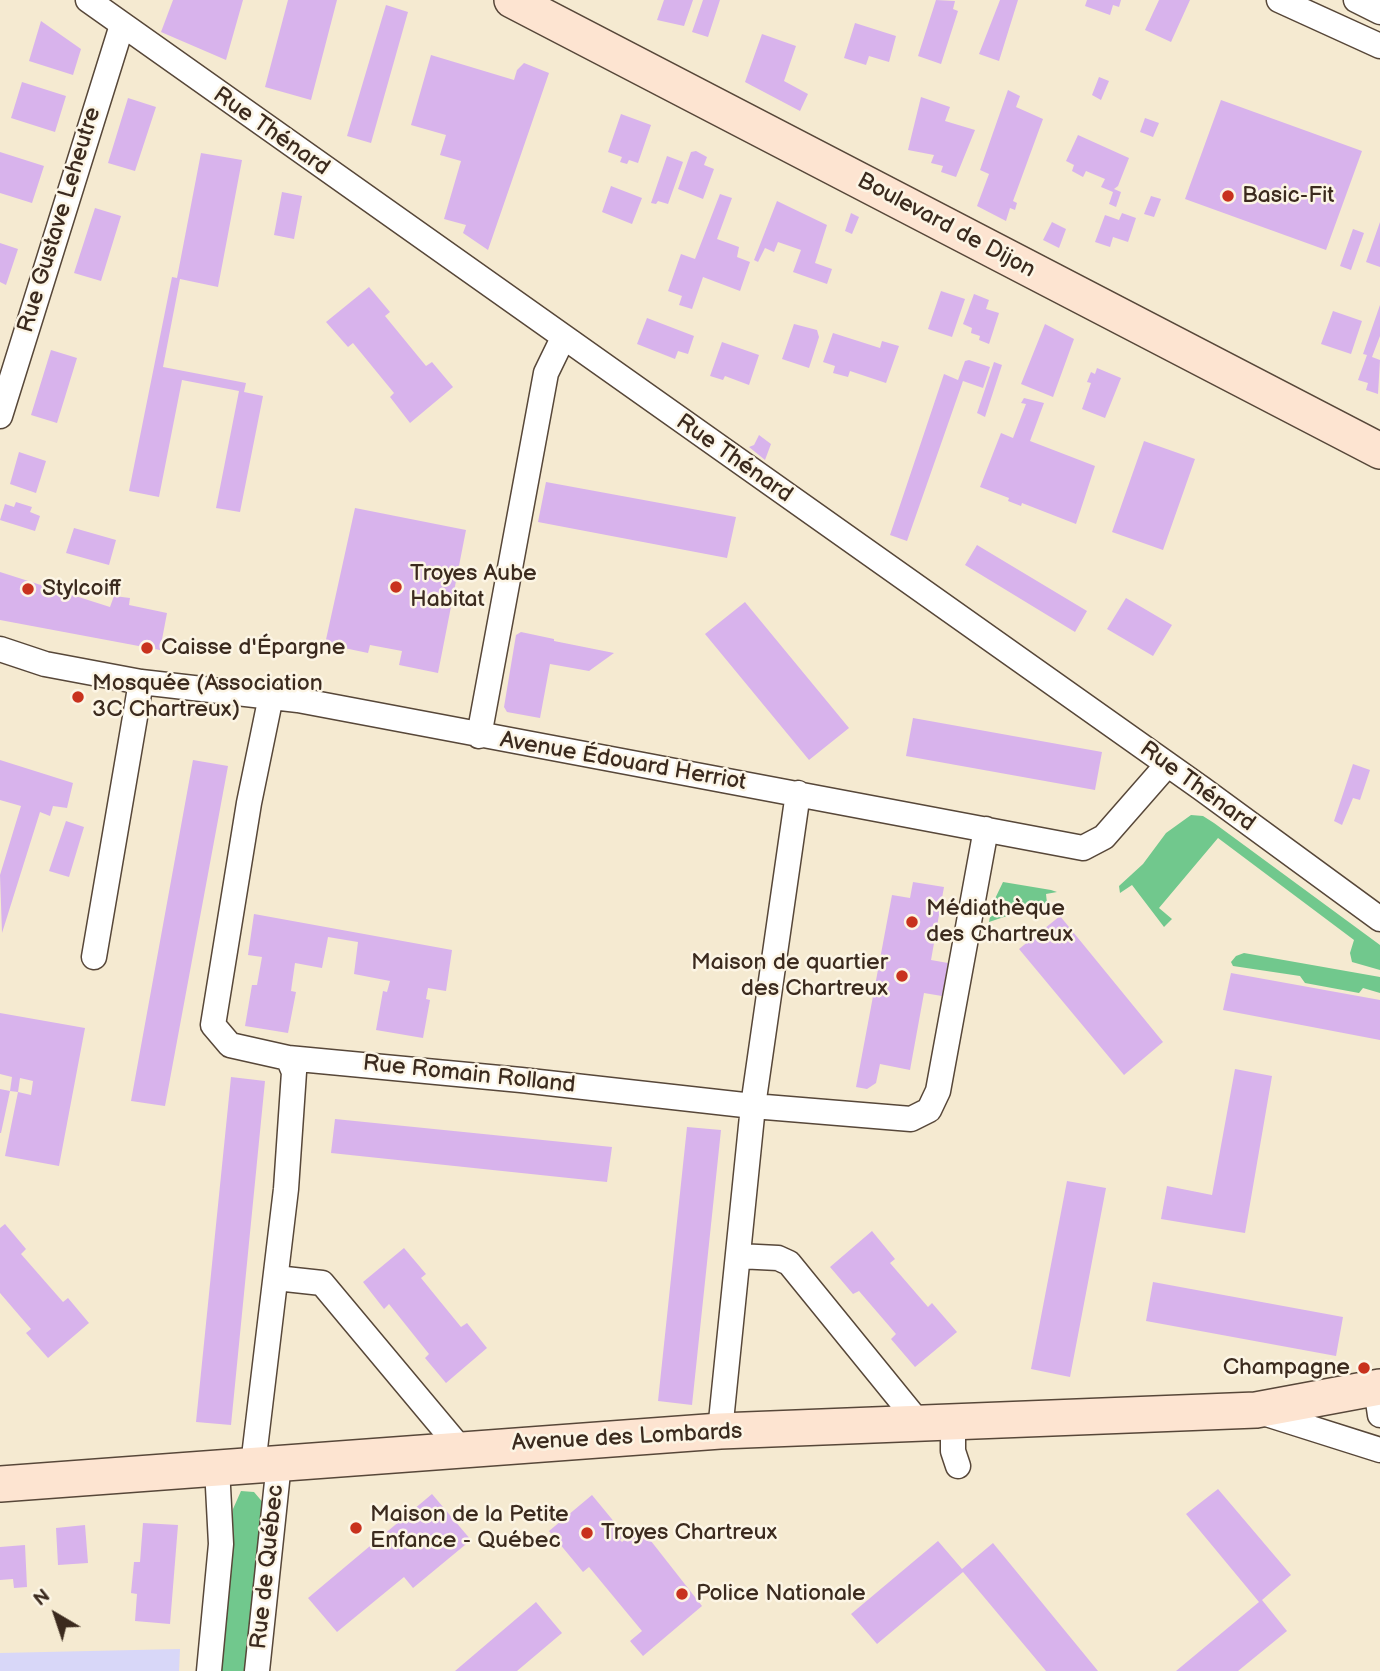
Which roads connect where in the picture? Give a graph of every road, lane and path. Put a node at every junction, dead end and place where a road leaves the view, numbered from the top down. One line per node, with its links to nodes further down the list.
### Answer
1 (88, 0): 6 (street, Rue Thénard)
2 (1279, 0): 7 (street)
3 (1356, 0): 5 (street)
4 (533, 5): 10 (street, Boulevard de Dijon)
5 (1380, 12)
6 (122, 25): 8 (street, Rue Thénard); 9 (street, Rue Gustave Leheutre)
7 (1380, 46)
8 (563, 338): 16 (street); 17 (street, Rue Thénard)
9 (0, 416)
10 (1380, 452)
11 (0, 649): 13 (street, Avenue Édouard Herriot)
12 (0, 664): 13 (street, Avenue Édouard Herriot)
13 (45, 664): 14 (street, Avenue Édouard Herriot)
14 (141, 682): 15 (street, Avenue Édouard Herriot); 21 (street)
15 (271, 696): 16 (street, Avenue Édouard Herriot); 22 (street, Rue Romain Rolland)
16 (479, 736): 18 (street, Avenue Édouard Herriot)
17 (1167, 765): 19 (street, Avenue Édouard Herriot); 20 (street, Rue Thénard)
18 (798, 793): 19 (street, Avenue Édouard Herriot); 23 (street)
19 (986, 829): 23 (street, Rue Romain Rolland)
20 (1380, 919)
21 (94, 957)
22 (288, 1058): 23 (street, Rue Romain Rolland); 25 (street, Rue de Québec)
23 (753, 1106): 24 (street)
24 (738, 1256): 28 (street); 29 (street)
25 (276, 1278): 30 (street); 32 (street, Rue de Québec)
26 (1379, 1397): 27 (street, Avenue des Lombards)
27 (1256, 1410): 28 (street, Avenue des Lombards); 31 (street, Avenue des Lombards)
28 (936, 1424): 29 (street, Avenue des Lombards); 33 (street)
29 (720, 1432): 30 (street, Avenue des Lombards)
30 (460, 1448): 32 (street, Avenue des Lombards)
31 (1380, 1450)
32 (266, 1464): 34 (street, Avenue des Lombards); 37 (street, Rue de Québec)
33 (958, 1466)
34 (217, 1468): 35 (street, Avenue des Lombards); 36 (street, Rue de Québec)
35 (0, 1484)
36 (209, 1671)
37 (257, 1671)

